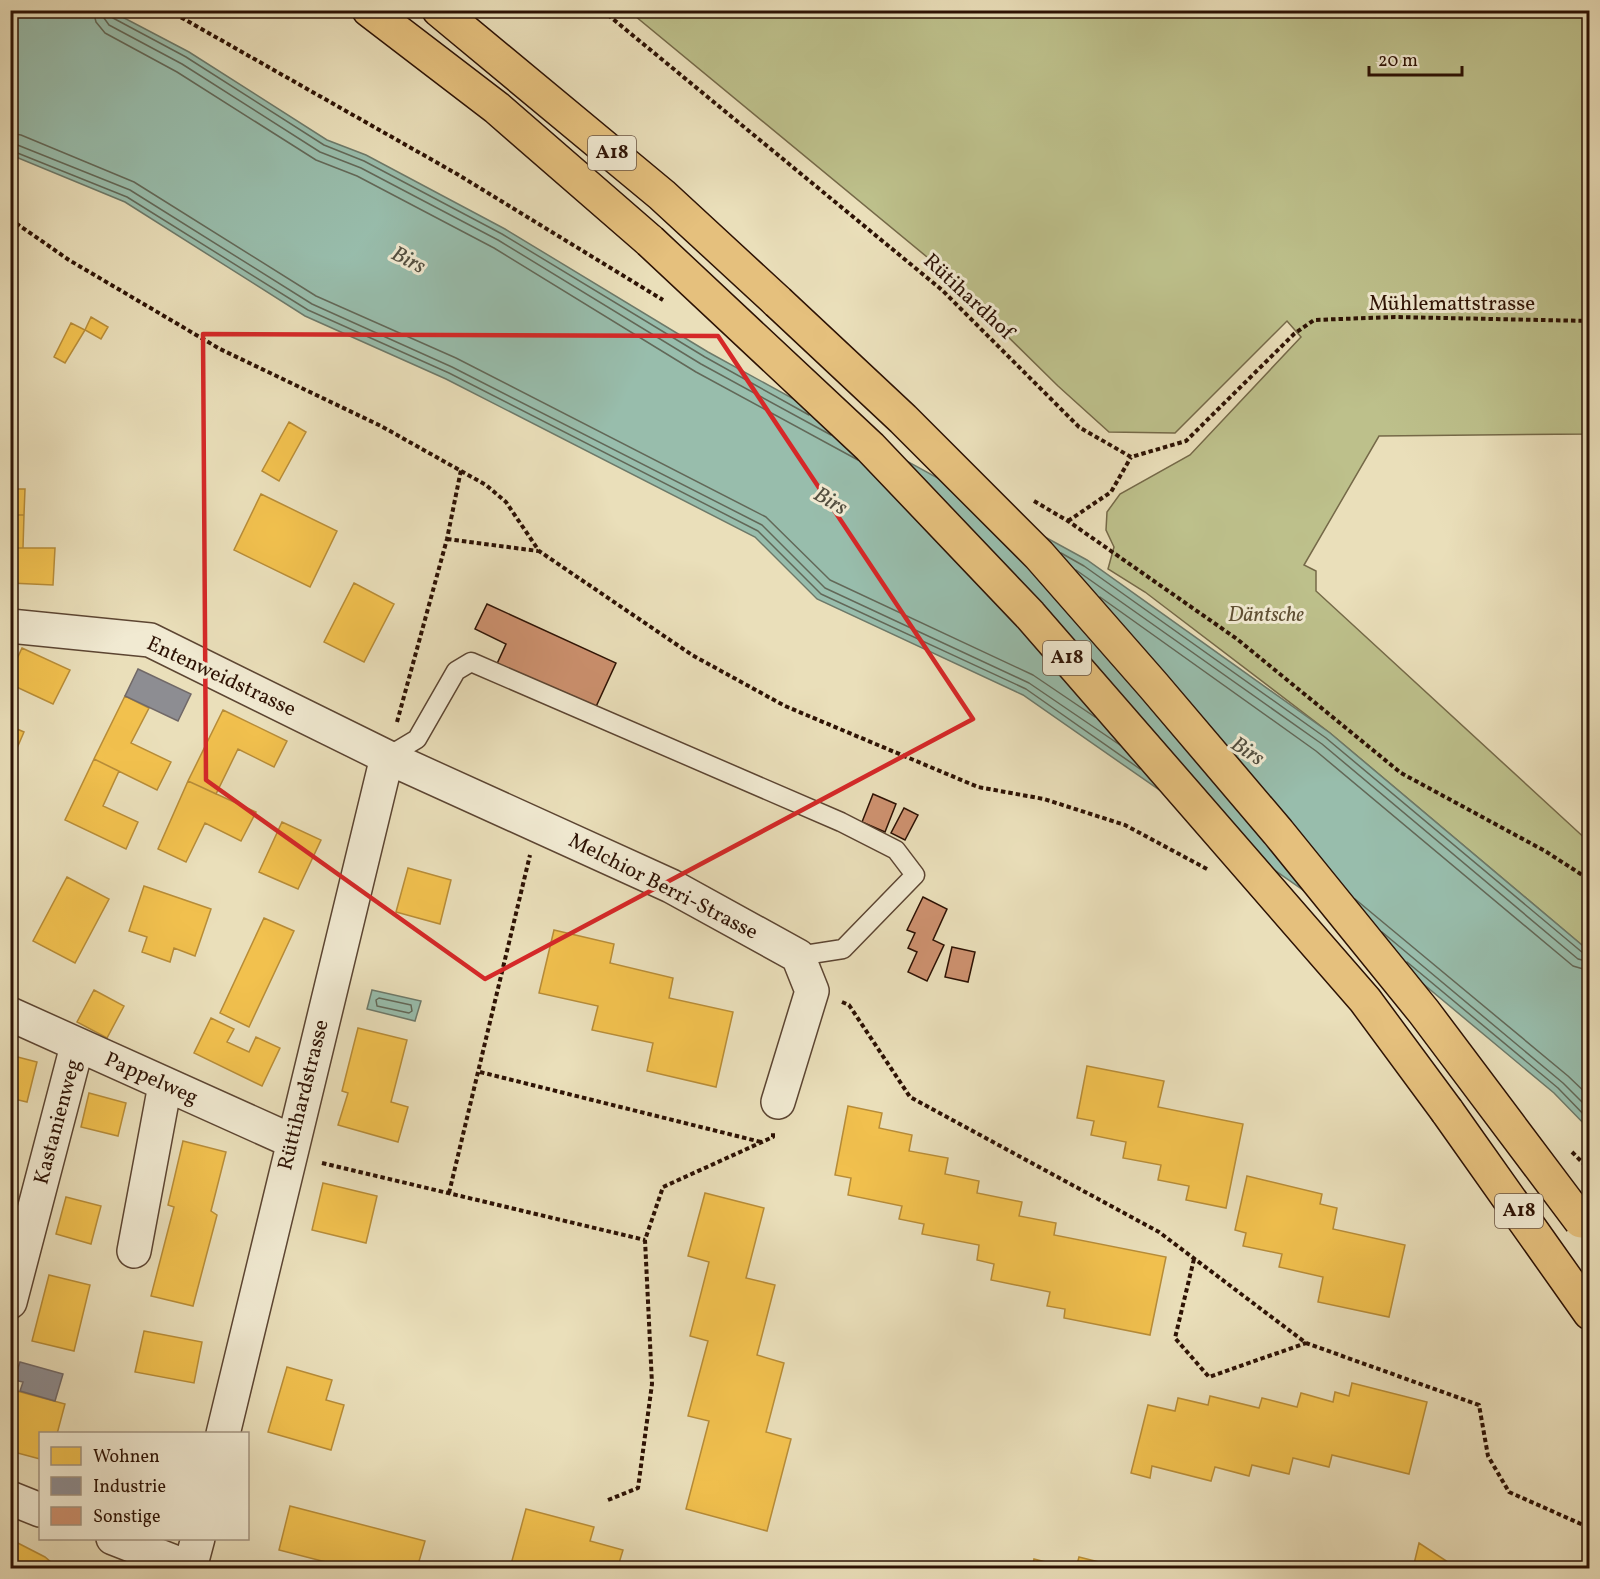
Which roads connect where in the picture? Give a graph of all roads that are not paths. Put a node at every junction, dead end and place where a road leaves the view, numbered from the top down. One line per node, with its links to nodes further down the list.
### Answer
1 (369, 10): 14 (highway, A18, bridge)
2 (439, 10): 11 (highway, A18, bridge)
3 (10, 626): 4 (street, Entenweidstrasse)
4 (387, 757): 5 (street, Melchior Berri-Strasse); 5 (lane); 10 (street, Rüttihardstrasse)
5 (798, 956): 9 (street)
6 (10, 1014): 7 (street, Pappelweg)
7 (77, 1046): 8 (street, Pappelweg); 13 (street, Kastanienweg)
8 (165, 1085): 10 (street, Pappelweg); 12 (street)
9 (778, 1102)
10 (291, 1148): 15 (street, Rüttihardstrasse)
11 (1585, 1227)
12 (134, 1251)
13 (10, 1302)
14 (1590, 1313)
15 (223, 1432)
16 (10, 1498): 17 (street)
17 (39, 1510)
18 (116, 1540): 20 (street)
19 (198, 1540): 20 (street)
20 (190, 1569)

